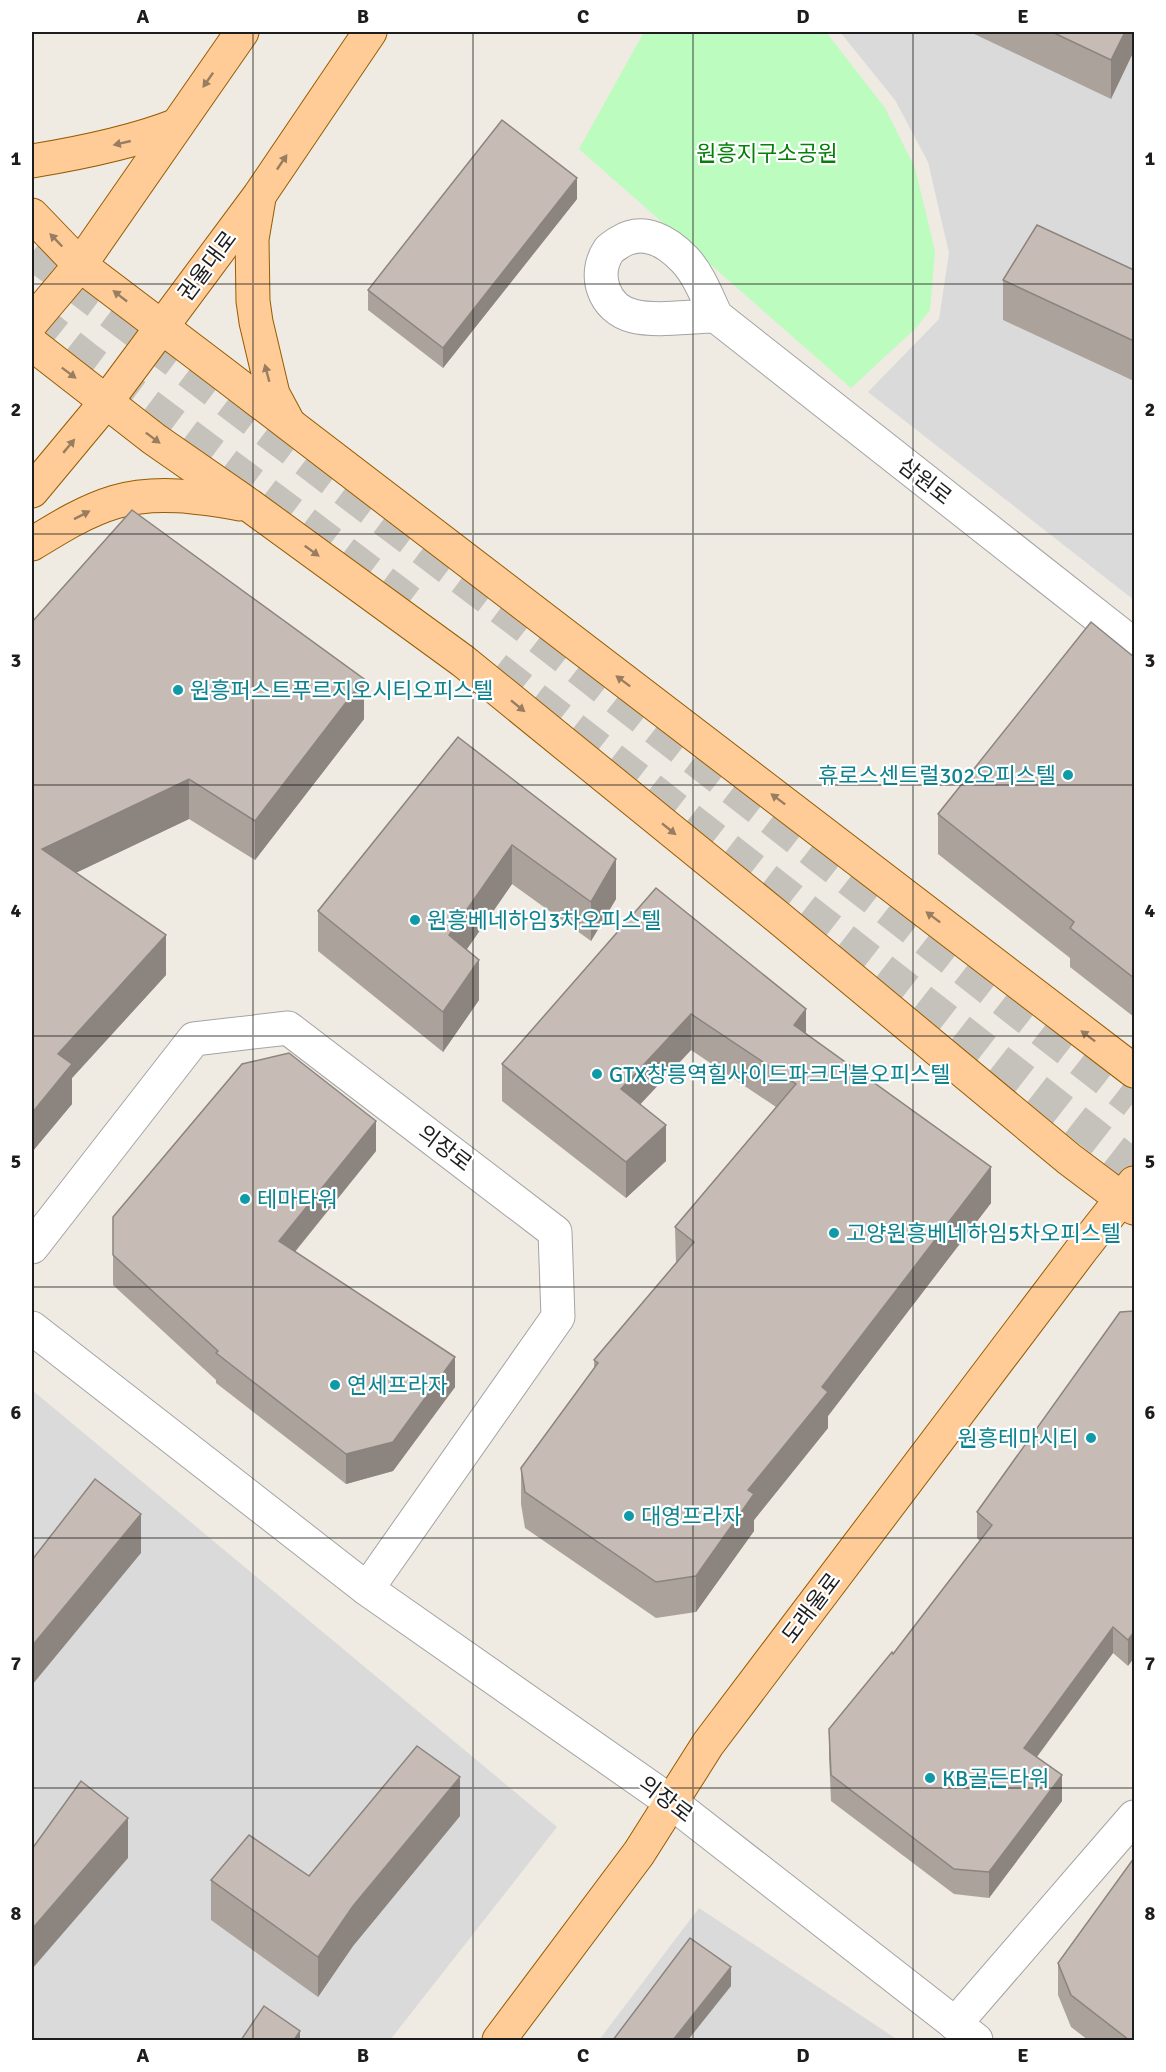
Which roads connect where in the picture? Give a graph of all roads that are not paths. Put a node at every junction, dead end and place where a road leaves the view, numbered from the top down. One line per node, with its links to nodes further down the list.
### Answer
1 (242, 32): 3 (main road, one-way to 3)
2 (370, 32): 5 (main road, 권율대로, one-way to 2)
3 (177, 125): 4 (main road, one-way to 4); 7 (main road)
4 (32, 161)
5 (259, 196): 10 (main road, 권율대로); 13 (main road, one-way to 5)
6 (32, 215): 7 (main road, one-way to 6)
7 (80, 265): 9 (main road); 10 (main road, one-way to 7)
8 (716, 316): 17 (street, 삼원로)
9 (32, 322)
10 (160, 328): 12 (main road, 권율대로); 13 (main road)
11 (32, 344): 12 (main road, one-way to 12)
12 (106, 402): 14 (main road, 권율대로, one-way to 12); 15 (main road, one-way to 15)
13 (290, 426): 18 (main road, one-way to 13)
14 (32, 491)
15 (249, 505): 16 (main road, one-way to 15); 19 (main road, one-way to 19)
16 (32, 544)
17 (1134, 645)
18 (1134, 1071)
19 (1130, 1196): 23 (main road, 도래울로)
20 (32, 1247): 22 (street, 의장로)
21 (32, 1328): 22 (street, 의장로)
22 (367, 1589): 23 (street, 의장로)
23 (671, 1803): 25 (street, 의장로); 26 (main road, 도래울로)
24 (1134, 1817): 25 (street, 의장로)
25 (966, 2032)
26 (499, 2040)

